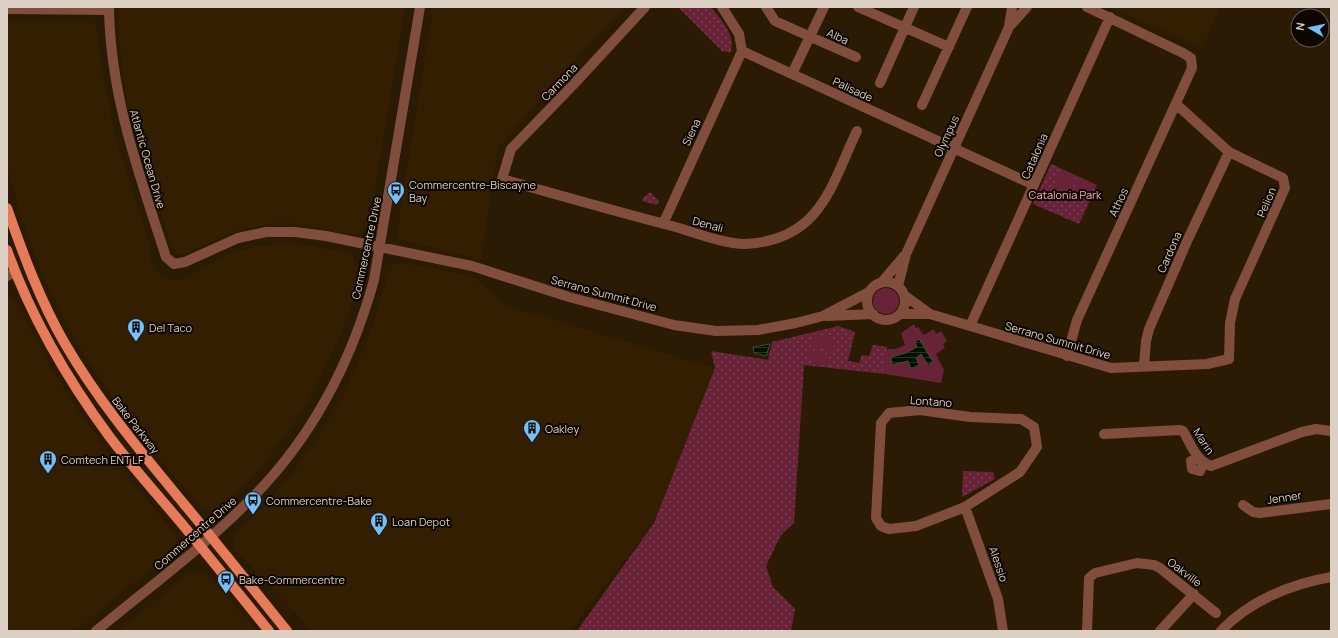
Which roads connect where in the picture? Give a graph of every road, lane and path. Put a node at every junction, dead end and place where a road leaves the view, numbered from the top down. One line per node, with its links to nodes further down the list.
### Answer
1 (420, 7): 32 (street, Commercentre Drive)
2 (645, 7): 28 (street, Carmona)
3 (722, 7): 19 (street)
4 (766, 7): 17 (street, Alba)
5 (824, 7): 17 (street, Alba)
6 (914, 7): 15 (street)
7 (967, 7): 18 (street)
8 (1012, 7): 16 (street, Olympus)
9 (1027, 7): 16 (street, Olympus)
10 (1087, 7): 14 (street)
11 (861, 8): 15 (street)
12 (7, 9): 13 (street)
13 (109, 9): 35 (street, Atlantic Ocean Drive)
14 (1110, 17): 23 (street, Athos); 29 (street, Catalonia)
15 (904, 28): 18 (street); 22 (street)
16 (1009, 28): 26 (street, Olympus)
17 (810, 36): 20 (street, Alba); 21 (street, Alba)
18 (949, 47): 24 (street)
19 (742, 51): 21 (street, Palisade); 31 (street, Siena)
20 (856, 57)
21 (792, 74): 26 (street, Palisade)
22 (880, 83)
23 (1176, 104): 27 (street, Pelion); 46 (street, Athos)
24 (922, 105)
25 (857, 131): 31 (street, Denali)
26 (954, 148): 29 (street, Palisade); 34 (street, Olympus)
27 (1229, 152): 47 (street, Pelion); 48 (street, Cardona)
28 (502, 179): 31 (street, Denali)
29 (1034, 185): 45 (street, Catalonia)
30 (7, 208): 54 (main road, Bake Parkway)
31 (662, 224)
32 (380, 248): 35 (street, Serrano Summit Drive); 44 (street, Serrano Summit Drive); 54 (street, Commercentre Drive)
33 (7, 250): 36 (main road)
34 (906, 254): 37 (street, Olympus); 38 (street, Olympus)
35 (174, 264)
36 (11, 274): 55 (main road)
37 (882, 282): 38 (street); 39 (street, Serrano Summit Drive)
38 (898, 286): 40 (street, Serrano Summit Drive)
39 (869, 292): 41 (street); 44 (street, Serrano Summit Drive)
40 (904, 295): 42 (street); 43 (street, Serrano Summit Drive)
41 (873, 314): 42 (street, Serrano Summit Drive); 44 (street, Serrano Summit Drive)
42 (900, 314): 43 (street, Serrano Summit Drive)
43 (930, 314): 45 (street, Serrano Summit Drive)
44 (823, 316)
45 (970, 326): 46 (street, Serrano Summit Drive)
46 (1067, 356): 48 (street, Serrano Summit Drive)
47 (1229, 359): 48 (street, Serrano Summit Drive)
48 (1144, 365)
49 (1329, 431): 50 (street, Marin)
50 (1104, 434)
51 (1331, 504): 52 (street, Jenner)
52 (1244, 505)
53 (965, 508): 53 (street, Lontano); 62 (street, Alessio)
54 (211, 537): 55 (street, Commercentre Drive); 61 (main road, Bake Parkway)
55 (200, 547): 59 (street, Commercentre Drive); 60 (main road)
56 (1331, 577): 65 (street)
57 (1194, 594): 58 (street, Oakville); 63 (street, Oakville); 64 (street)
58 (1216, 613)
59 (96, 631)
60 (269, 631)
61 (287, 631)
62 (1003, 631)
63 (1087, 631)
64 (1160, 631)
65 (1221, 631)

